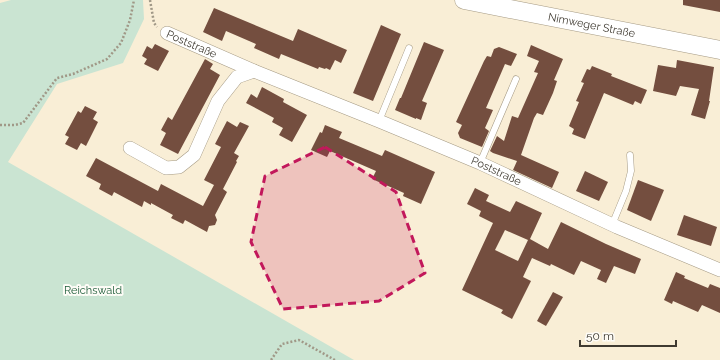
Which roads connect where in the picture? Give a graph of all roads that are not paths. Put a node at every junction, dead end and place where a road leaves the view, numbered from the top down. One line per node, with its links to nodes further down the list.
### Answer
1 (464, 0): 4 (main road, Nimweger Straße)
2 (167, 34): 5 (street, Poststraße)
3 (409, 48): 7 (lane)
4 (720, 50)
5 (254, 72): 7 (street, Poststraße); 8 (street)
6 (516, 79): 10 (lane)
7 (380, 121): 10 (street, Poststraße)
8 (130, 148)
9 (630, 155): 11 (lane)
10 (480, 163): 11 (street, Poststraße)
11 (612, 225): 12 (street, Poststraße)
12 (720, 270)

